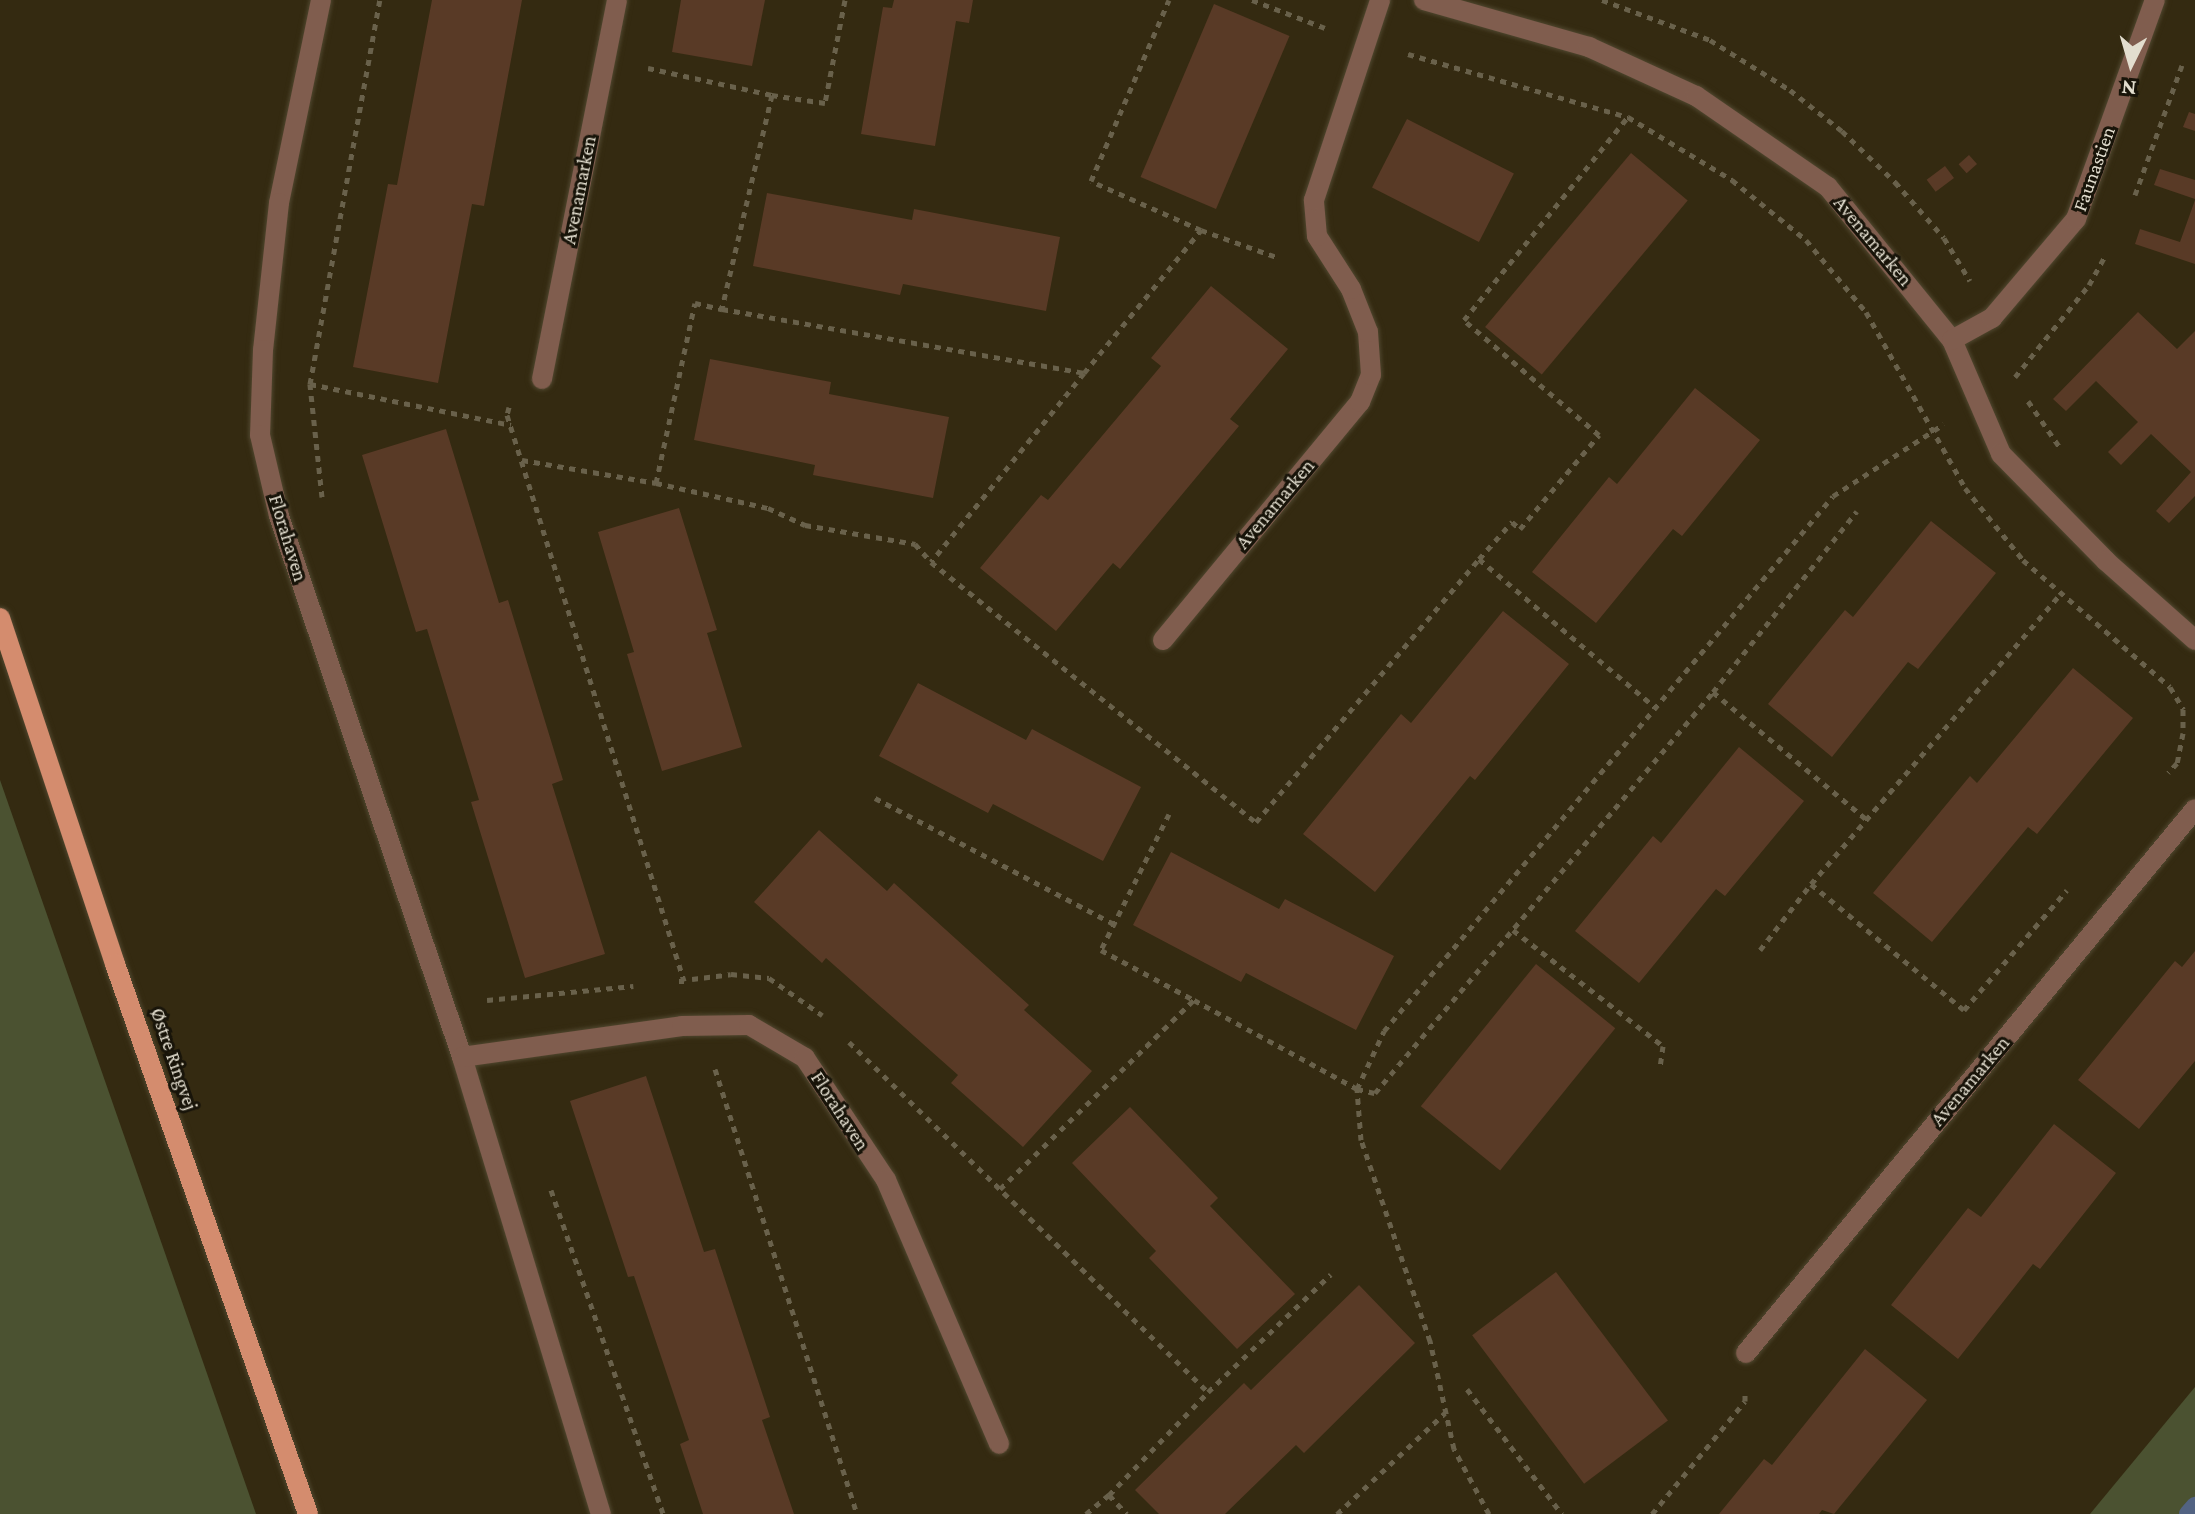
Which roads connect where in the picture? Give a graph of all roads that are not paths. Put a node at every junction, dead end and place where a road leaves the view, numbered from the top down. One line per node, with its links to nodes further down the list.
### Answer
1 (321, 0): 12 (street, Florahaven)
2 (617, 0): 7 (street, Avenamarken)
3 (1380, 0): 9 (street, Avenamarken)
4 (1424, 0): 6 (street, Avenamarken)
5 (2155, 0): 6 (street, Faunastien)
6 (1952, 340): 10 (street, Avenamarken)
7 (542, 379)
8 (0, 618): 15 (main road, Østre Ringvej)
9 (1163, 640)
10 (2195, 640)
11 (2195, 809): 13 (street, Avenamarken)
12 (462, 1057): 14 (street, Florahaven); 16 (street, Florahaven)
13 (1746, 1353)
14 (999, 1444)
15 (308, 1514)
16 (601, 1514)

